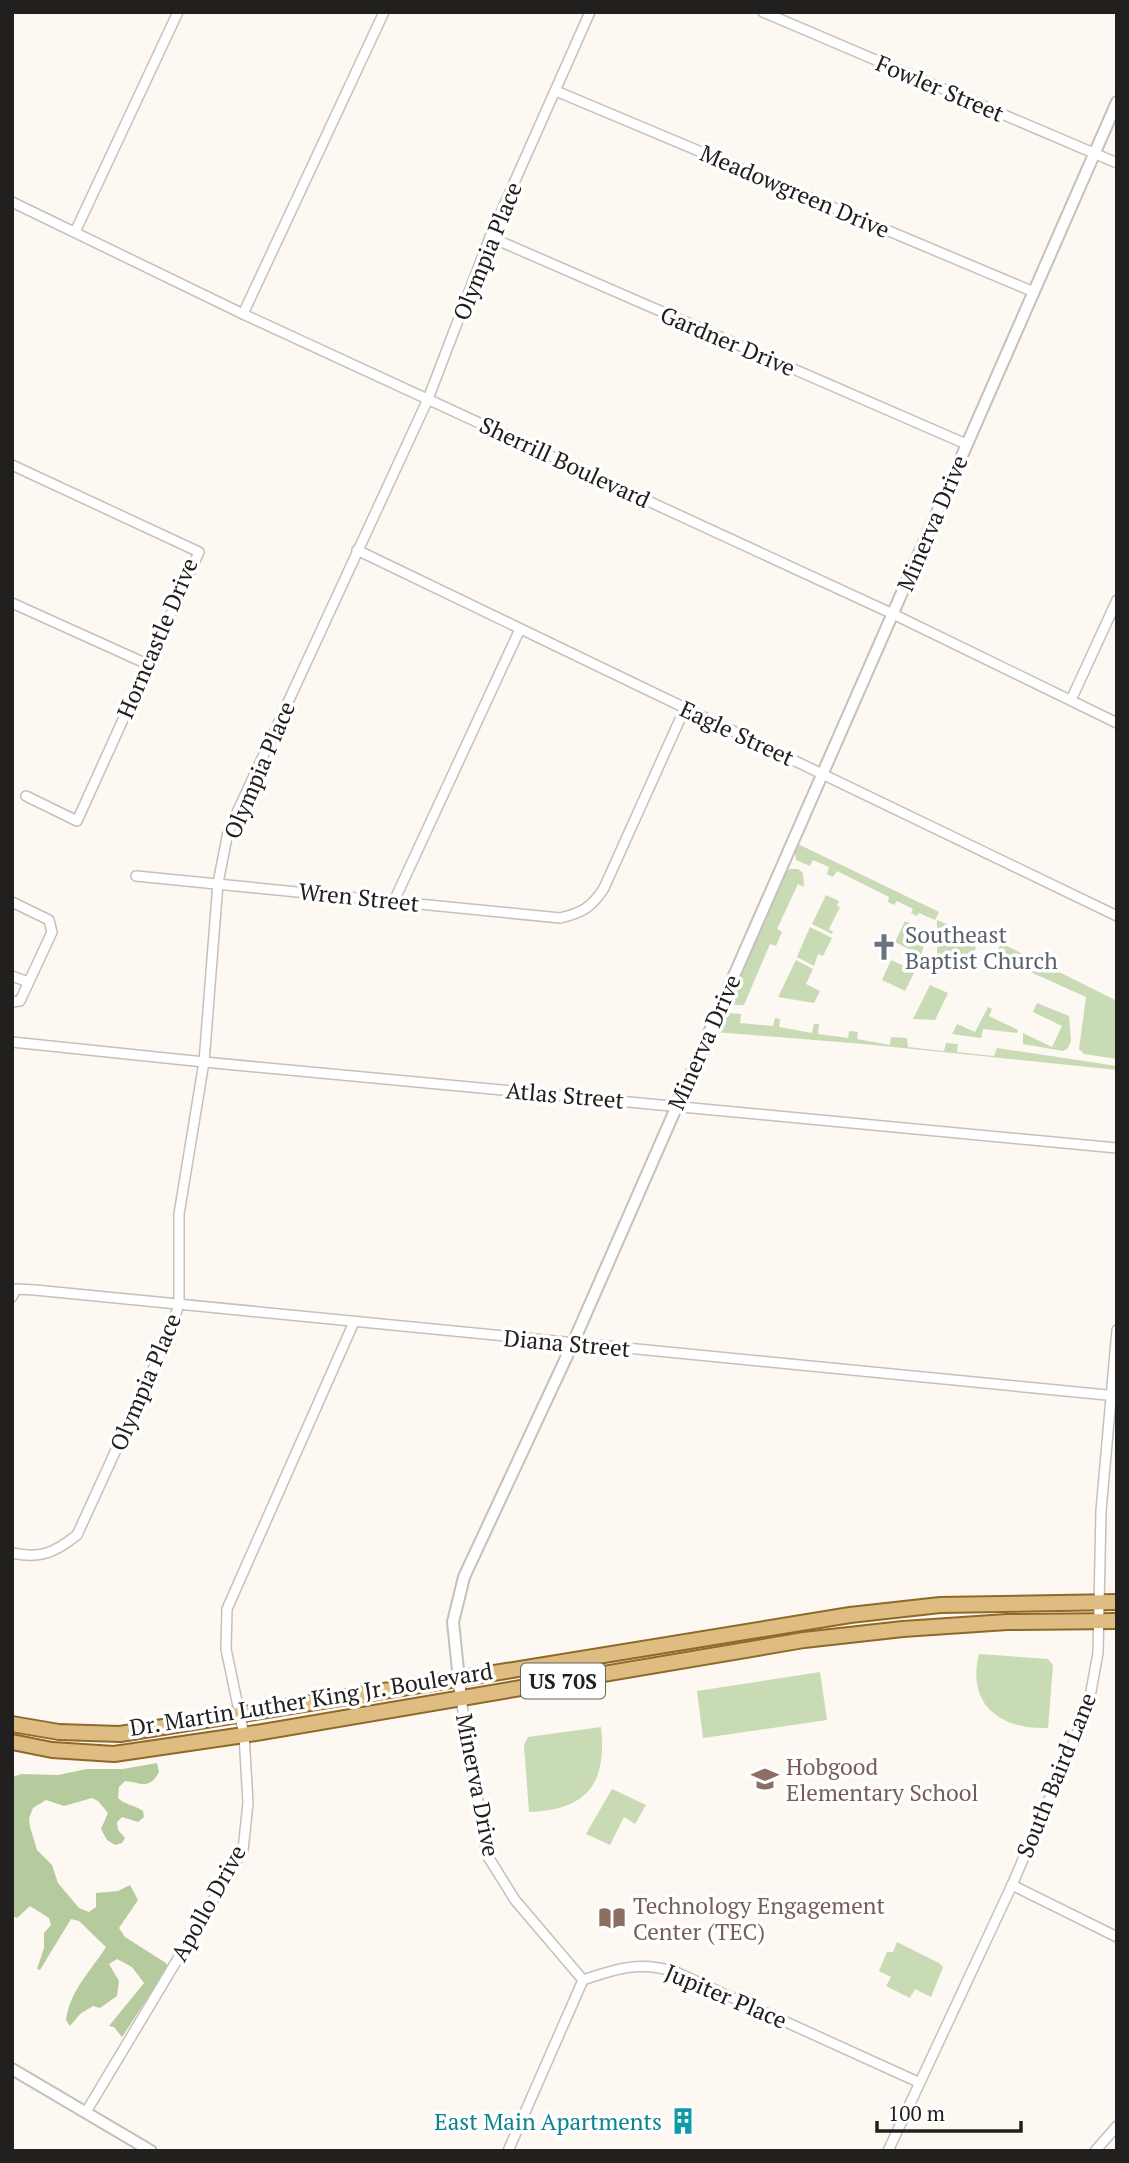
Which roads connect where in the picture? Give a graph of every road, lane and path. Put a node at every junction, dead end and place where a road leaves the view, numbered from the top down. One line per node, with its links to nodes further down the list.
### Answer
1 (178, 12): 10 (street)
2 (384, 12): 13 (street)
3 (590, 12): 5 (street, Olympia Place)
4 (763, 12): 7 (street, Fowler Street)
5 (556, 91): 11 (street, Olympia Place); 12 (street, Meadowgreen Drive)
6 (1117, 102): 7 (street, Minerva Drive)
7 (1095, 154): 8 (street, Fowler Street); 12 (street, Minerva Drive)
8 (1117, 163)
9 (12, 202): 10 (street, Sherrill Boulevard)
10 (75, 232): 13 (street, Sherrill Boulevard)
11 (490, 237): 14 (street, Olympia Place); 15 (street, Gardner Drive)
12 (1034, 292): 15 (street, Minerva Drive)
13 (243, 314): 14 (street, Sherrill Boulevard)
14 (428, 399): 17 (street, Olympia Place); 20 (street, Sherrill Boulevard)
15 (966, 444): 20 (street, Minerva Drive)
16 (12, 465): 22 (street, Horncastle Drive)
17 (357, 550): 21 (street, Eagle Street); 29 (street, Olympia Place)
18 (1117, 600): 23 (street)
19 (12, 603): 22 (street)
20 (892, 614): 23 (street, Sherrill Boulevard); 26 (street, Minerva Drive)
21 (520, 629): 24 (street, Eagle Street); 30 (street)
22 (147, 664): 27 (street, Horncastle Drive)
23 (1071, 700): 25 (street, Sherrill Boulevard)
24 (684, 708): 26 (street, Eagle Street); 30 (street, Wren Street)
25 (1117, 723)
26 (824, 774): 32 (street, Eagle Street); 38 (street, Minerva Drive)
27 (26, 796)
28 (136, 876): 29 (street, Wren Street)
29 (218, 883): 30 (street, Wren Street); 37 (street, Olympia Place)
30 (394, 901)
31 (12, 902): 34 (street)
32 (1117, 916)
33 (12, 976): 34 (street)
34 (28, 982): 35 (street)
35 (12, 1002)
36 (13, 1042): 37 (street, Atlas Street)
37 (204, 1062): 38 (street, Atlas Street); 41 (street, Olympia Place)
38 (676, 1105): 39 (street, Atlas Street); 44 (street, Minerva Drive)
39 (1117, 1148)
40 (14, 1293): 41 (street, Diana Street)
41 (179, 1305): 42 (street, Diana Street); 46 (street, Olympia Place)
42 (354, 1322): 44 (street, Diana Street); 53 (street, Apollo Drive)
43 (1117, 1331): 45 (street, South Baird Lane)
44 (573, 1343): 45 (street, Diana Street); 51 (street, Minerva Drive)
45 (1114, 1395): 47 (street, South Baird Lane)
46 (12, 1553)
47 (1099, 1602): 48 (main road, Dr. Martin Luther King Jr. Boulevard / US 70S); 49 (street, South Baird Lane); 51 (main road, Dr. Martin Luther King Jr. Boulevard / US 70S)
48 (1117, 1602)
49 (1098, 1621): 50 (main road, Dr. Martin Luther King Jr. Boulevard / US 70S); 52 (main road, Dr. Martin Luther King Jr. Boulevard / US 70S); 57 (street, South Baird Lane)
50 (1117, 1621)
51 (458, 1678): 52 (street, Minerva Drive); 53 (main road, Dr. Martin Luther King Jr. Boulevard / US 70S)
52 (461, 1699): 55 (main road, Dr. Martin Luther King Jr. Boulevard / US 70S); 59 (street, Minerva Drive)
53 (240, 1715): 54 (main road, Dr. Martin Luther King Jr. Boulevard / US 70S); 55 (street, Apollo Drive)
54 (12, 1724)
55 (244, 1735): 56 (main road, Dr. Martin Luther King Jr. Boulevard / US 70S); 62 (street, Apollo Drive)
56 (12, 1742)
57 (1012, 1885): 58 (street); 61 (street, South Baird Lane)
58 (1117, 1937)
59 (583, 1980): 61 (street, Jupiter Place); 65 (street)
60 (12, 2069): 62 (street)
61 (918, 2082): 66 (street, South Baird Lane)
62 (86, 2112): 64 (street)
63 (1117, 2126): 67 (street)
64 (151, 2151)
65 (508, 2151)
66 (888, 2151)
67 (1095, 2151)

